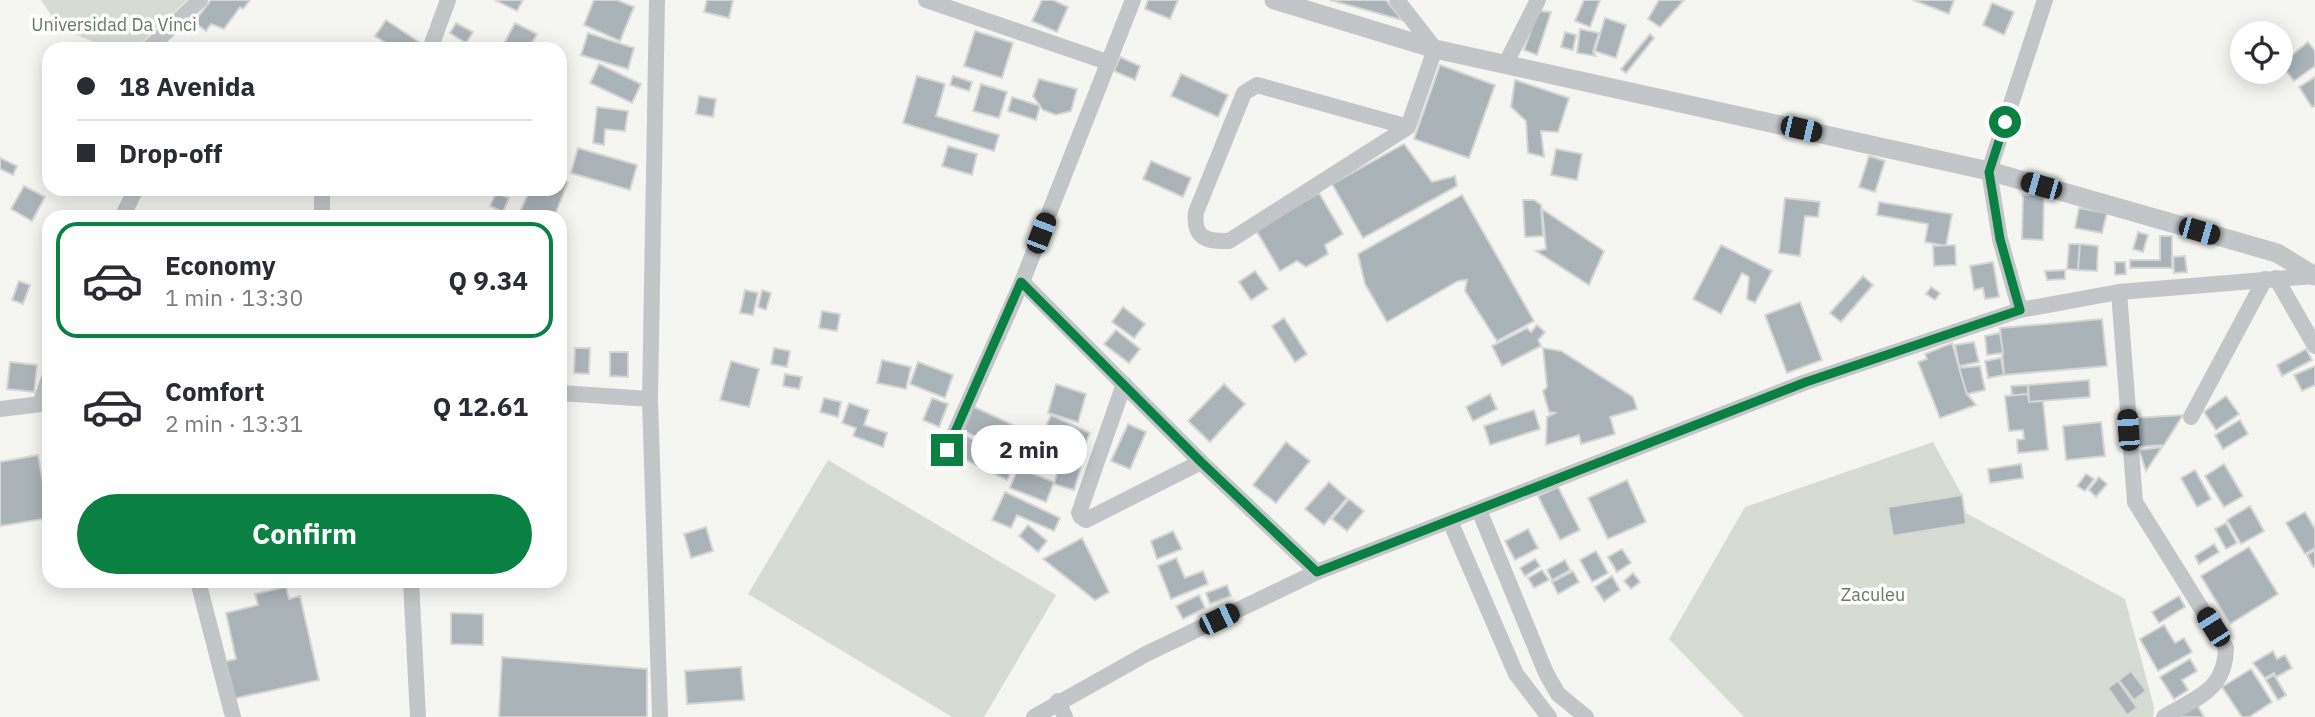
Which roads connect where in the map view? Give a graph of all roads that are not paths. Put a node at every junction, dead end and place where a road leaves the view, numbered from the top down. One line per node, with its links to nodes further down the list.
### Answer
1 (200, 0): 10 (street)
2 (448, 0): 11 (street)
3 (657, 0): 27 (street)
4 (926, 0): 13 (street)
5 (1133, 0): 13 (street)
6 (1274, 0): 12 (street)
7 (1397, 0): 12 (street)
8 (1538, 0): 14 (street)
9 (2045, 0): 16 (street)
10 (155, 42)
11 (433, 42)
12 (1435, 49): 14 (street); 15 (street)
13 (1107, 62): 21 (street)
14 (1506, 63): 16 (street)
15 (1408, 128): 15 (street)
16 (1989, 172): 19 (street); 23 (street)
17 (322, 197): 18 (street)
18 (322, 210)
19 (2314, 276): 20 (street)
20 (2271, 278): 22 (street); 24 (street); 30 (street)
21 (1021, 282): 25 (street); 31 (street)
22 (2119, 292): 23 (street); 46 (street)
23 (2020, 310): 33 (street)
24 (2315, 346)
25 (1124, 384): 32 (street); 32 (street)
26 (567, 393): 27 (street)
27 (650, 399): 41 (street)
28 (42, 403): 29 (street)
29 (0, 409)
30 (2191, 417)
31 (947, 450)
32 (1201, 462): 35 (street)
33 (1479, 510): 34 (street); 45 (street)
34 (1450, 521): 35 (street); 44 (street)
35 (1317, 572): 38 (street)
36 (200, 588): 39 (street)
37 (411, 588): 40 (street)
38 (1058, 701): 42 (street); 43 (street)
39 (233, 717)
40 (418, 717)
41 (660, 717)
42 (1034, 717)
43 (1065, 717)
44 (1549, 717)
45 (1586, 717)
46 (2164, 717)

